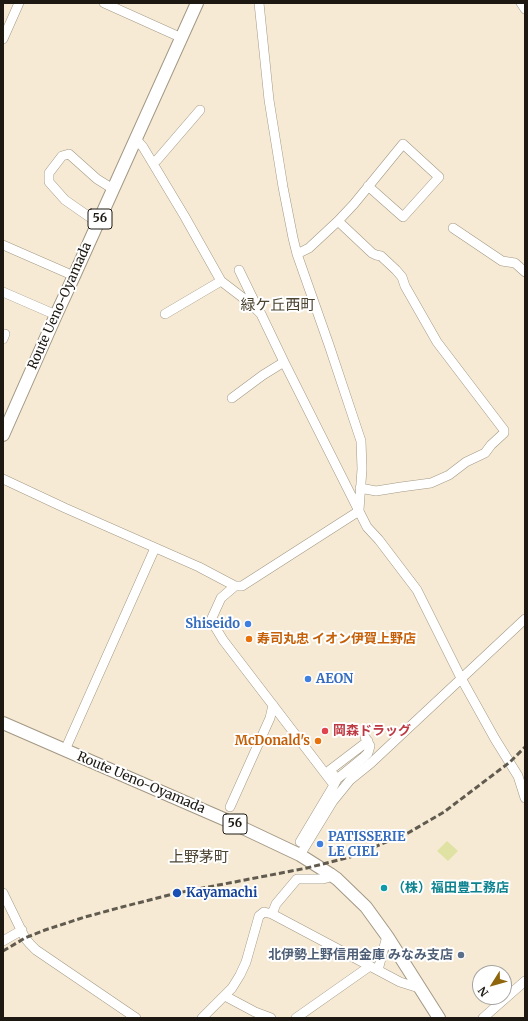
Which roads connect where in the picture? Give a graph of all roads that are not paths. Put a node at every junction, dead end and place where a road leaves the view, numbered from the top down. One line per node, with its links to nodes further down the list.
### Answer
1 (19, 3): 8 (street)
2 (104, 3): 7 (street)
3 (197, 3): 7 (main road, Route Ueno-Oyamada / 56)
4 (259, 3): 18 (street)
5 (520, 3): 6 (street)
6 (525, 9)
7 (182, 38): 10 (main road, Route Ueno-Oyamada / 56)
8 (3, 39)
9 (200, 110): 11 (street)
10 (136, 139): 11 (street); 13 (main road, Route Ueno-Oyamada / 56)
11 (152, 162): 22 (street)
12 (368, 186): 12 (street); 14 (street)
13 (113, 189): 15 (main road, Route Ueno-Oyamada / 56); 15 (street)
14 (338, 221): 18 (street); 34 (street)
15 (98, 223): 21 (main road, Route Ueno-Oyamada / 56)
16 (453, 228): 20 (street)
17 (3, 245): 21 (street)
18 (297, 254): 34 (street)
19 (239, 270): 25 (street)
20 (525, 272)
21 (74, 276): 26 (main road, Route Ueno-Oyamada / 56)
22 (221, 281): 24 (street); 25 (street)
23 (3, 292): 26 (street)
24 (165, 314)
25 (260, 314): 29 (street)
26 (56, 315): 31 (main road, Route Ueno-Oyamada / 56)
27 (3, 334): 28 (street)
28 (3, 339)
29 (284, 362): 30 (street); 35 (street)
30 (232, 398)
31 (6, 417): 32 (main road, Route Ueno-Oyamada / 56)
32 (3, 435)
33 (3, 479): 36 (street)
34 (360, 488): 35 (street)
35 (359, 511): 37 (street); 39 (street)
36 (155, 548): 37 (street); 42 (street)
37 (235, 586): 40 (street)
38 (525, 619): 39 (street)
39 (462, 678): 44 (street); 47 (street)
40 (273, 705): 43 (street); 45 (street)
41 (3, 723): 42 (main road, Route Ueno-Oyamada / 56)
42 (65, 750): 47 (main road, Route Ueno-Oyamada / 56)
43 (335, 782): 43 (street); 46 (street)
44 (525, 798)
45 (230, 806)
46 (300, 842)
47 (300, 855): 48 (main road, Route Ueno-Oyamada / 56)
48 (330, 874): 50 (street); 52 (main road, Route Ueno-Oyamada / 56)
49 (3, 894): 51 (street)
50 (272, 914): 54 (street); 58 (street)
51 (22, 930): 53 (street); 59 (street)
52 (387, 936): 55 (street); 57 (main road, Route Ueno-Oyamada / 56)
53 (3, 941)
54 (370, 966): 55 (street); 62 (street)
55 (378, 970): 57 (street)
56 (525, 981): 64 (street)
57 (420, 988): 63 (main road, Route Ueno-Oyamada / 56)
58 (225, 996): 60 (street); 61 (street)
59 (136, 1018)
60 (202, 1018)
61 (271, 1018)
62 (296, 1018)
63 (439, 1018)
64 (483, 1018)

